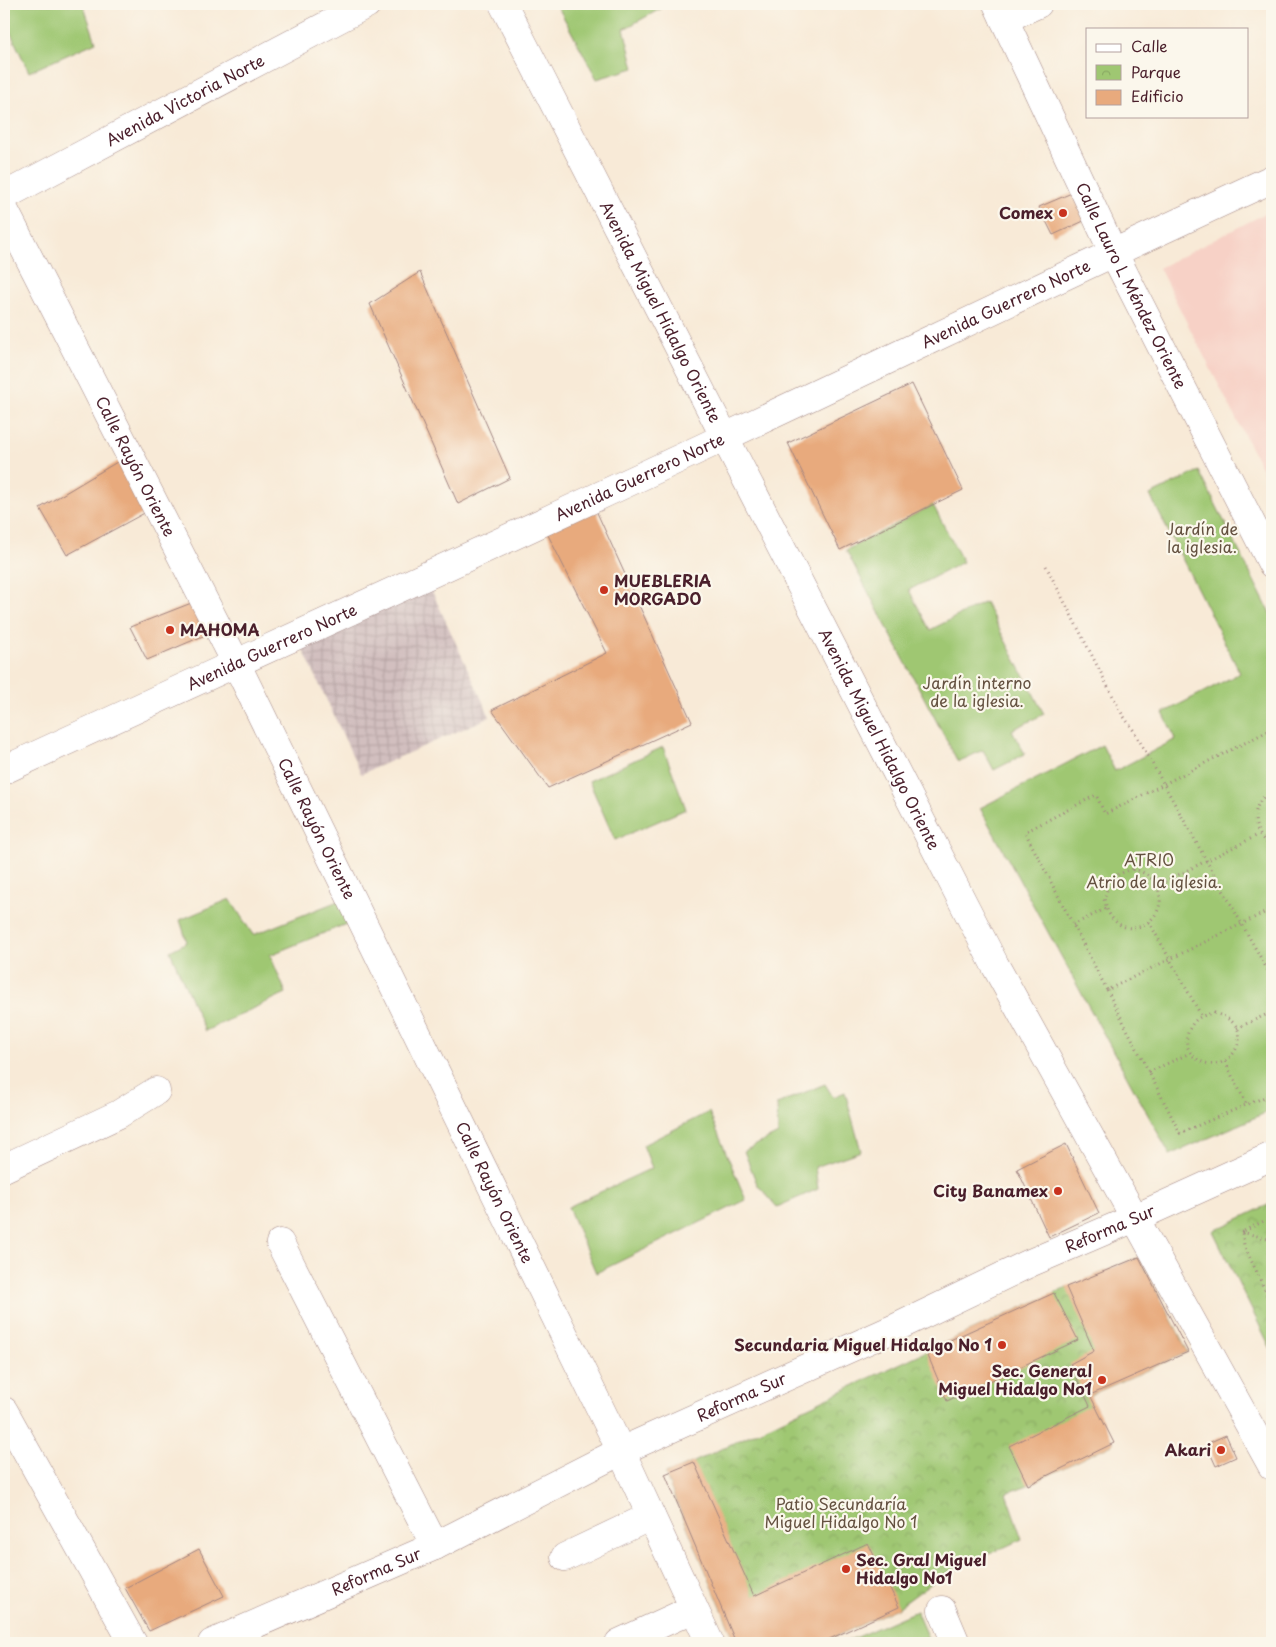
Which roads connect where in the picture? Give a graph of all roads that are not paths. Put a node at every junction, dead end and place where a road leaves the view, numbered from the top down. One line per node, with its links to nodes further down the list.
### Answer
1 (367, 4): 6 (street, Avenida Victoria Norte)
2 (503, 4): 9 (street, Avenida Miguel Hidalgo Oriente)
3 (1038, 4): 4 (street)
4 (1000, 11): 8 (street, Calle Lauro L Méndez Oriente)
5 (1272, 179): 8 (street, Avenida Guerrero Norte)
6 (4, 196)
7 (4, 209): 11 (street, Calle Rayón Oriente)
8 (1113, 252): 9 (street, Avenida Guerrero Norte); 10 (street, Calle Lauro L Méndez Oriente)
9 (726, 437): 11 (street, Avenida Guerrero Norte); 16 (street, Avenida Miguel Hidalgo Oriente)
10 (1272, 564)
11 (236, 663): 12 (street, Avenida Guerrero Norte); 19 (street, Calle Rayón Oriente)
12 (4, 770)
13 (156, 1091): 15 (street)
14 (1272, 1156): 16 (street, Reforma Sur)
15 (4, 1168)
16 (1135, 1218): 19 (street, Reforma Sur); 20 (street, Avenida Miguel Hidalgo Oriente)
17 (280, 1243): 22 (street)
18 (4, 1411): 26 (street)
19 (622, 1451): 21 (street, Calle Rayón Oriente); 22 (street, Reforma Sur)
20 (1272, 1466)
21 (651, 1516): 23 (street); 24 (street, Calle Rayón Oriente)
22 (434, 1546): 27 (street, Reforma Sur)
23 (565, 1557)
24 (693, 1609): 28 (street); 29 (street, Calle Rayón Oriente)
25 (942, 1610): 30 (street)
26 (133, 1643)
27 (212, 1643)
28 (619, 1643)
29 (710, 1643)
30 (956, 1643)

